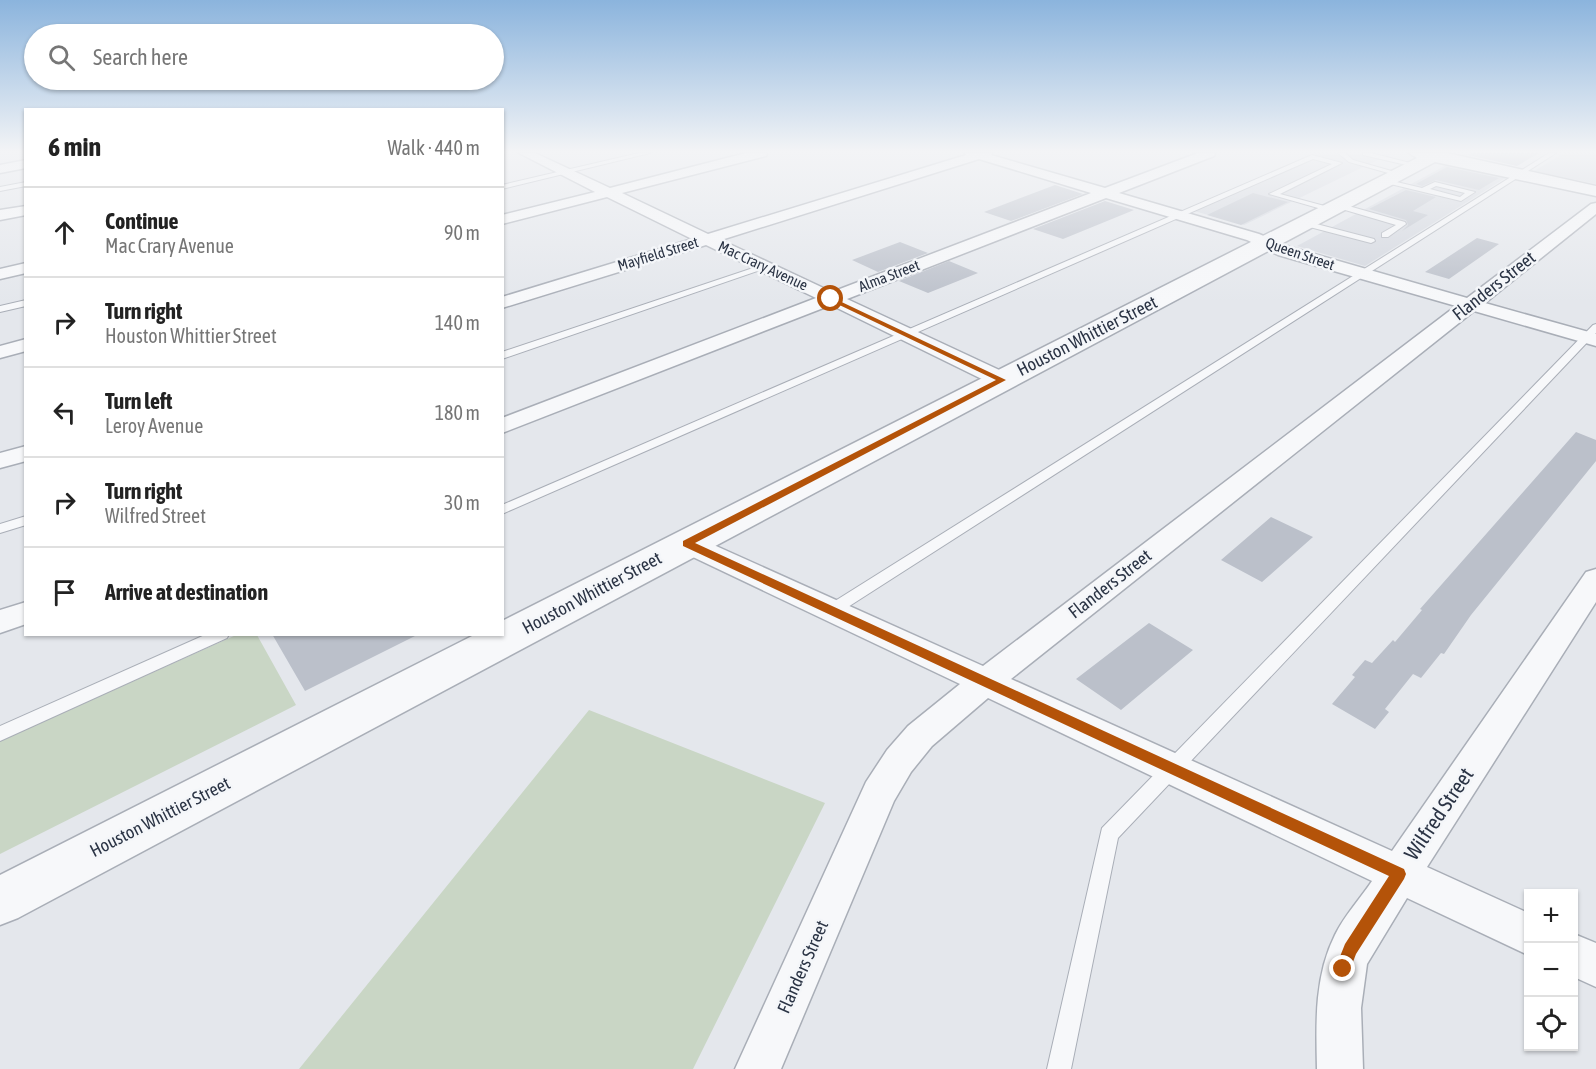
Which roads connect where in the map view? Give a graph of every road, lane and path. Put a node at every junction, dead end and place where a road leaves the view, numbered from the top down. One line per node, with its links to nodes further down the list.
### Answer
1 (569, 203): 15 (street)
2 (629, 203): 18 (street, Mac Crary Avenue)
3 (822, 203): 18 (street, Mayfield Street)
4 (1080, 203): 25 (street, Alma Street)
5 (1140, 203): 13 (street, Queen Street)
6 (1206, 203): 13 (lane)
7 (1311, 203): 11 (lane)
8 (1342, 203): 11 (street, Houston Whittier Street)
9 (1474, 203): 23 (lane)
10 (1596, 207): 28 (street, Flanders Street)
11 (1333, 208): 16 (street, Houston Whittier Street); 17 (lane)
12 (24, 210): 14 (street)
13 (1178, 214): 20 (street, Queen Street); 30 (lane)
14 (0, 215)
15 (504, 219)
16 (1305, 223): 19 (lane); 20 (street, Houston Whittier Street)
17 (1385, 235)
18 (707, 239): 21 (street, Mac Crary Avenue); 26 (street, Mayfield Street)
19 (1371, 241)
20 (1265, 243): 23 (street, Queen Street); 35 (street, Houston Whittier Street)
21 (765, 267): 25 (street, Mac Crary Avenue); 34 (lane)
22 (24, 268): 24 (street)
23 (1362, 273): 28 (street, Queen Street); 44 (lane)
24 (0, 274)
25 (831, 299): 30 (street, Mac Crary Avenue); 36 (street, Alma Street)
26 (504, 302)
27 (24, 303): 29 (lane)
28 (1471, 304): 31 (street, Queen Street); 50 (street, Flanders Street)
29 (0, 309)
30 (905, 334): 35 (street, Mac Crary Avenue); 39 (lane)
31 (1593, 335): 52 (lane)
32 (24, 346): 33 (street)
33 (0, 352)
34 (504, 355)
35 (1002, 380): 42 (street, Houston Whittier Street)
36 (504, 425)
37 (24, 454): 38 (street)
38 (0, 460)
39 (504, 509)
40 (24, 521): 41 (lane)
41 (0, 529)
42 (686, 543): 44 (street); 47 (street, Houston Whittier Street)
43 (1596, 579): 53 (street, Wilfred Street)
44 (832, 610): 50 (street)
45 (24, 613): 46 (street)
46 (0, 622)
47 (504, 629)
48 (218, 636): 51 (lane)
49 (479, 641): 54 (street, Houston Whittier Street)
50 (985, 682): 52 (street); 58 (street, Flanders Street)
51 (0, 734)
52 (1172, 768): 53 (street); 59 (lane)
53 (1399, 874): 55 (street); 60 (street, Wilfred Street)
54 (0, 900)
55 (1524, 932)
56 (1578, 957): 57 (street)
57 (1596, 966)
58 (758, 1069)
59 (1059, 1069)
60 (1340, 1069)

